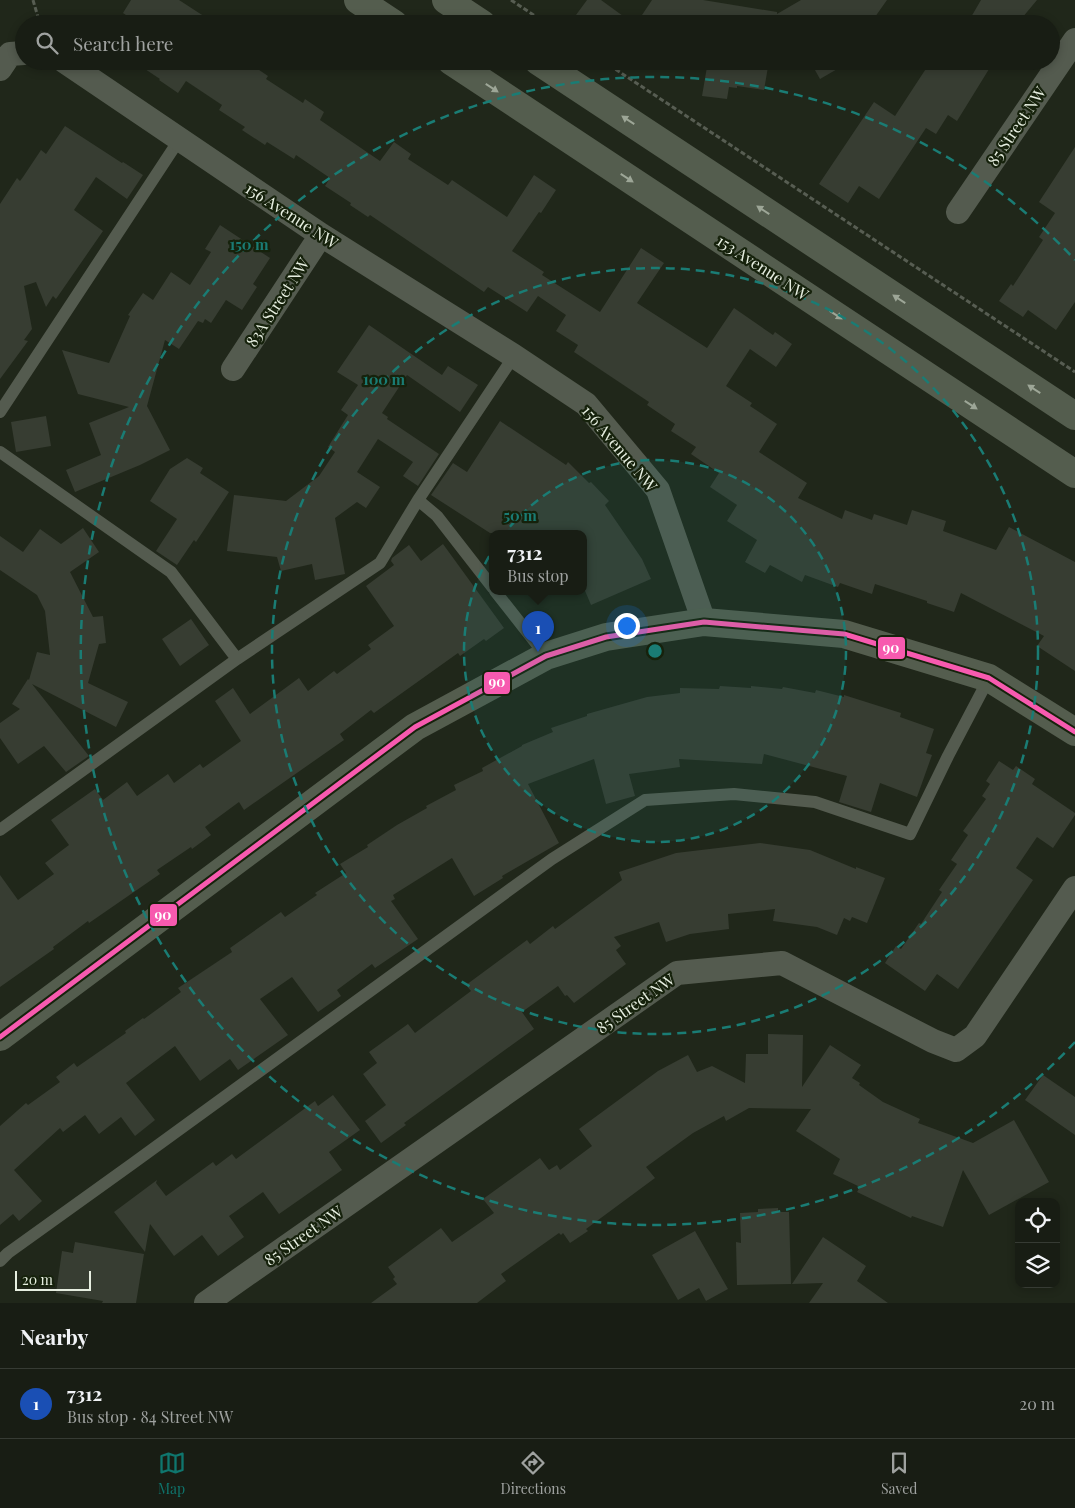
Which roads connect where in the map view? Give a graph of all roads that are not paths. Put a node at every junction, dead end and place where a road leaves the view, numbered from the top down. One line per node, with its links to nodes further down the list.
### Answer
1 (358, 0): 3 (main road)
2 (446, 0): 4 (main road)
3 (380, 15)
4 (468, 15)
5 (1075, 40): 6 (street, 85 Street NW)
6 (1060, 62)
7 (77, 70): 11 (street, 156 Avenue NW)
8 (465, 70): 19 (main road, 153 Avenue NW, one-way to 19)
9 (552, 70): 17 (main road, one-way to 9)
10 (1055, 70): 12 (street, 85 Street NW)
11 (179, 140): 13 (street, 156 Avenue NW); 16 (lane)
12 (958, 212)
13 (321, 235): 14 (street, 156 Avenue NW); 15 (street, 83A Street NW)
14 (514, 356): 20 (lane); 23 (street, 156 Avenue NW)
15 (233, 369)
16 (0, 412)
17 (1075, 416)
18 (0, 452): 25 (lane)
19 (1075, 474)
20 (418, 500): 21 (lane); 25 (lane)
21 (489, 583)
22 (499, 595): 24 (lane)
23 (704, 622): 24 (main road); 26 (main road)
24 (546, 656): 30 (main road)
25 (236, 659): 28 (lane)
26 (989, 678): 27 (main road); 31 (lane)
27 (1075, 732)
28 (0, 830)
29 (1075, 888): 32 (street, 85 Street NW)
30 (0, 1037)
31 (0, 1261)
32 (206, 1303)

